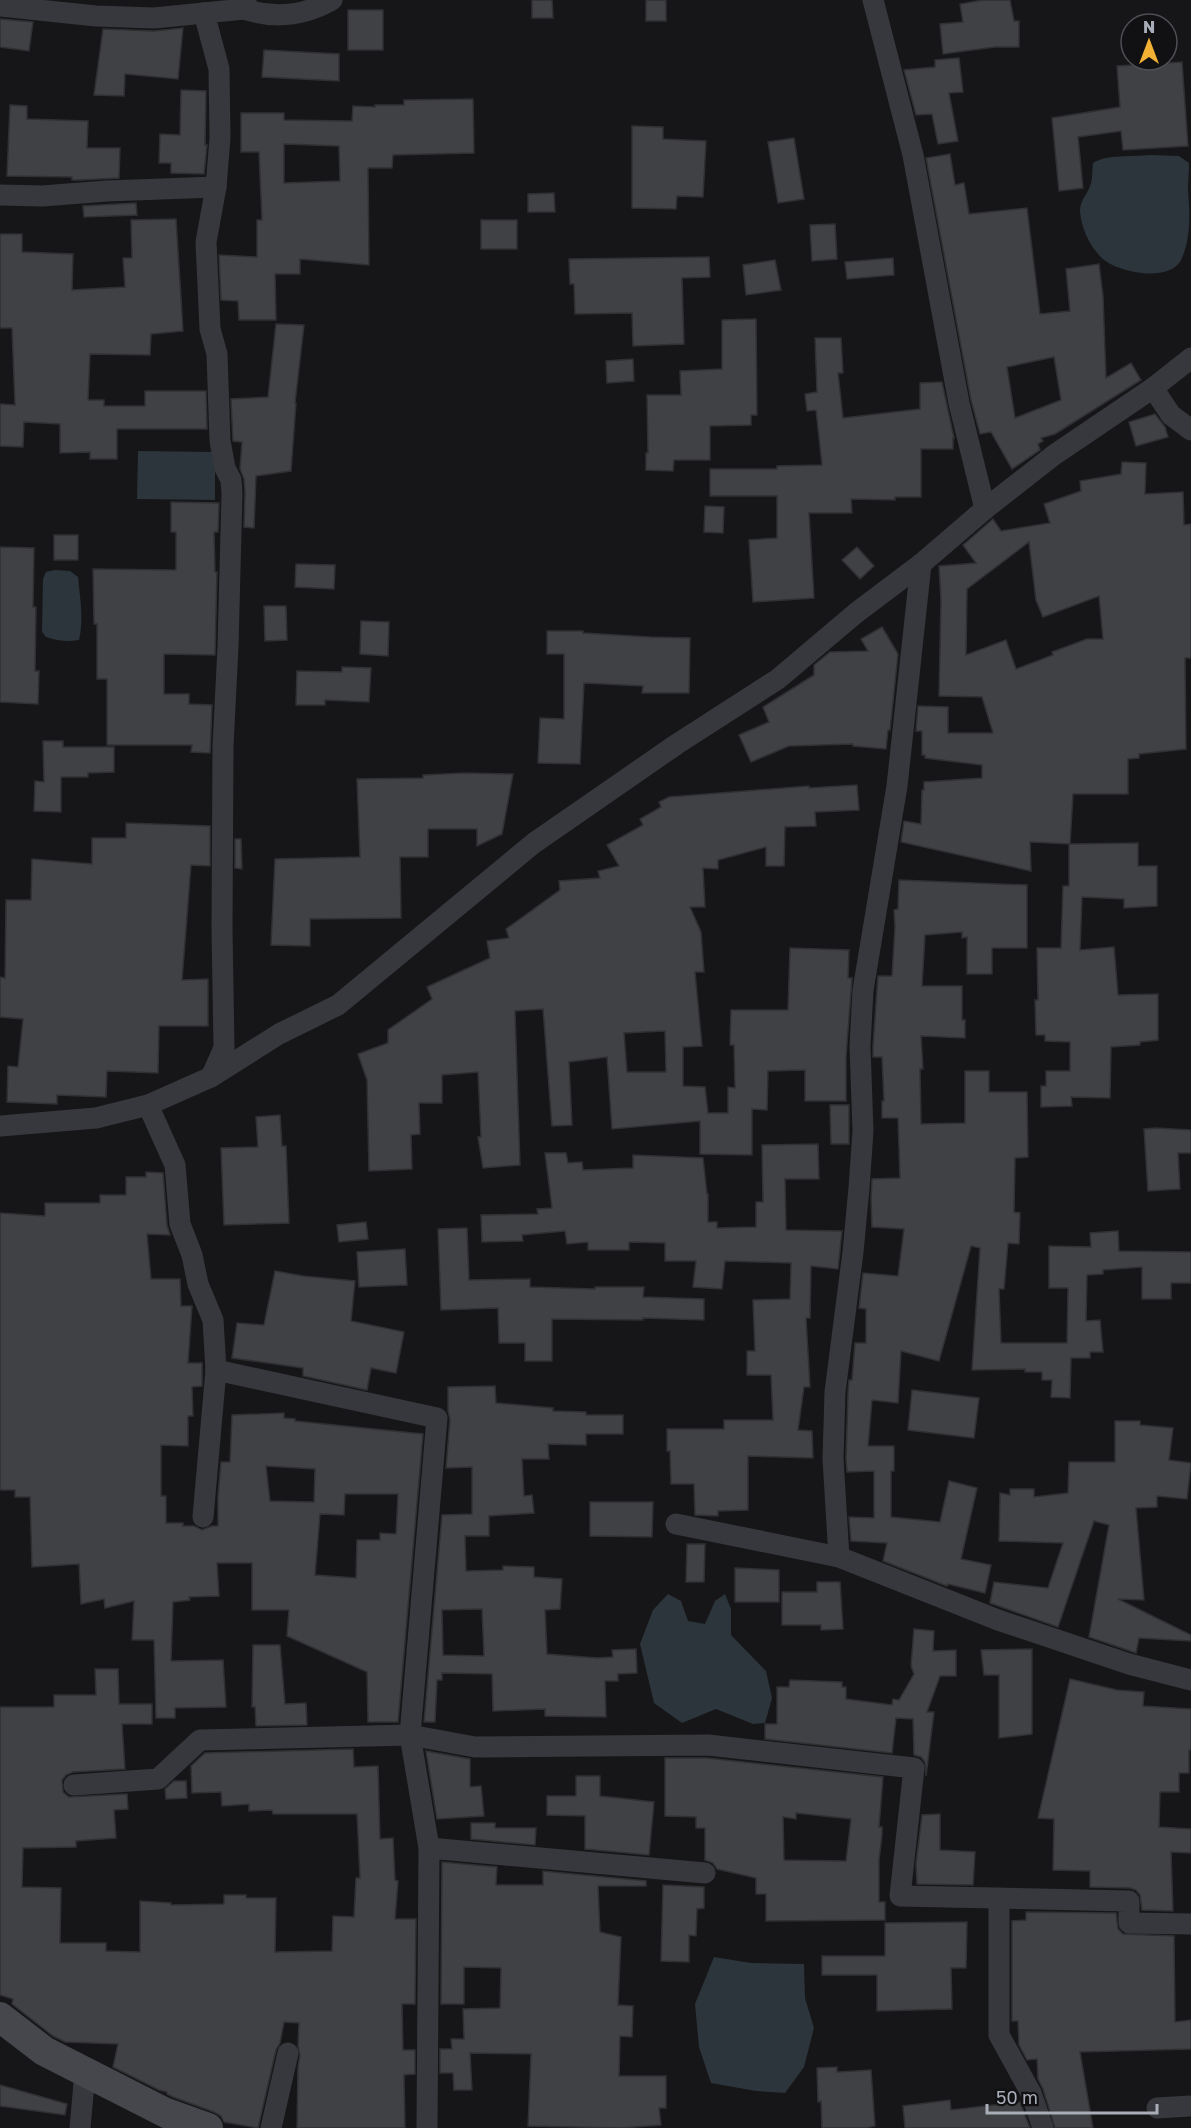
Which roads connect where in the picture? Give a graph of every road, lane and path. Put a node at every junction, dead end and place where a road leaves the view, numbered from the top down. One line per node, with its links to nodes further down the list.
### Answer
1 (332, 0): 3 (street)
2 (873, 0): 11 (street)
3 (245, 5): 5 (street)
4 (0, 6): 5 (street)
5 (204, 13): 6 (street)
6 (216, 187): 7 (street); 13 (street)
7 (0, 195)
8 (1191, 358): 9 (street)
9 (1153, 388): 10 (street); 11 (street)
10 (1191, 430)
11 (985, 509): 12 (street)
12 (921, 564): 13 (street); 19 (street)
13 (211, 1077): 14 (street)
14 (148, 1105): 15 (street); 16 (street)
15 (0, 1126)
16 (216, 1370): 17 (street); 21 (street)
17 (203, 1517)
18 (676, 1524): 19 (street)
19 (839, 1557): 20 (street)
20 (1191, 1680)
21 (410, 1735): 22 (street); 23 (street); 25 (street)
22 (74, 1785)
23 (429, 1848): 24 (street); 35 (street)
24 (705, 1873)
25 (999, 1898): 26 (street); 36 (street)
26 (1191, 1924)
27 (0, 2018): 29 (street)
28 (288, 2053): 34 (street)
29 (85, 2072): 32 (street); 33 (street)
30 (1191, 2106): 31 (street)
31 (1157, 2108)
32 (80, 2128)
33 (208, 2128)
34 (271, 2128)
35 (427, 2128)
36 (1043, 2128)

